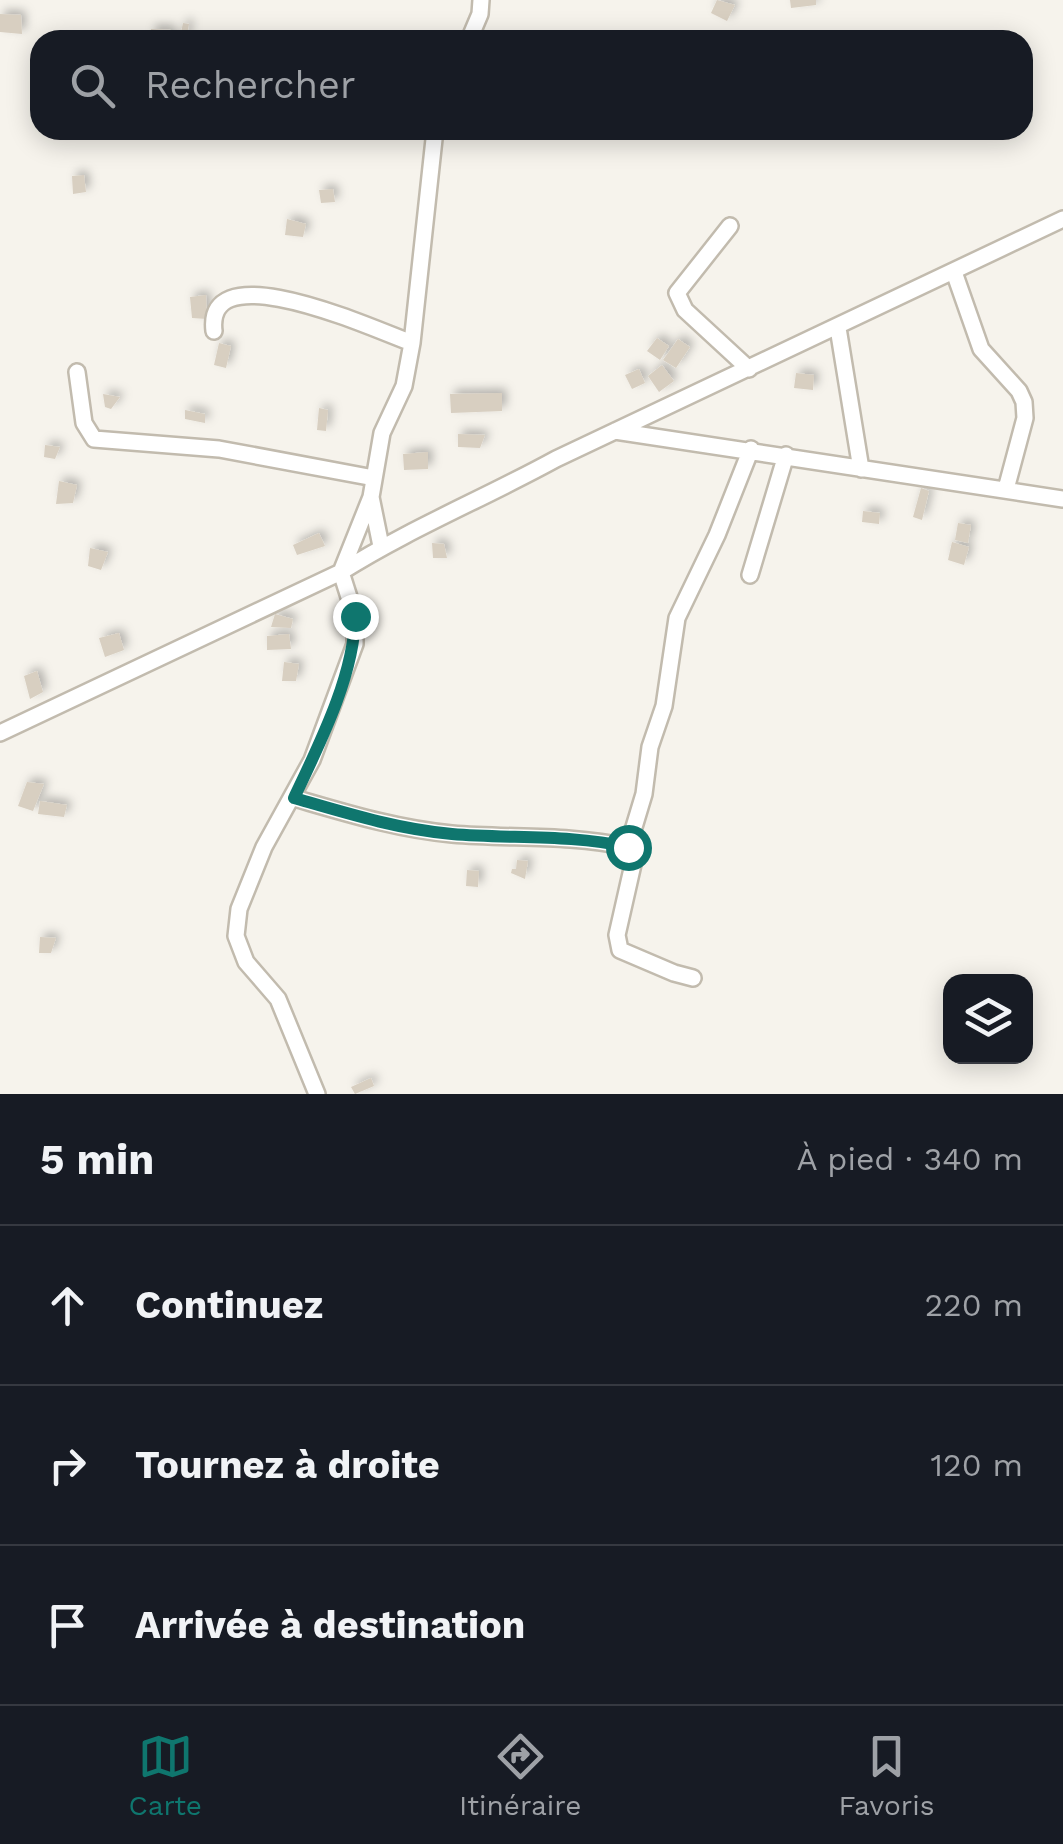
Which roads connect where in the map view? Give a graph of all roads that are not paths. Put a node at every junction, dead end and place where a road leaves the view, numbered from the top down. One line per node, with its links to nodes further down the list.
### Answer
1 (480, 0): 2 (street)
2 (473, 30)
3 (434, 140): 9 (street)
4 (1063, 219): 6 (street)
5 (730, 226): 10 (street)
6 (954, 272): 7 (street); 17 (street)
7 (838, 328): 10 (street); 15 (street)
8 (214, 332): 9 (street)
9 (412, 344): 16 (street)
10 (749, 369): 12 (street)
11 (77, 372): 16 (street)
12 (616, 431): 13 (street); 20 (street)
13 (751, 449): 14 (street); 25 (street)
14 (786, 455): 15 (street); 22 (street)
15 (861, 468): 17 (street)
16 (374, 478): 18 (street)
17 (1006, 489): 19 (street)
18 (371, 497): 20 (street); 21 (street)
19 (1063, 499)
20 (381, 546): 21 (street)
21 (340, 572): 23 (street); 24 (street)
22 (750, 575)
23 (0, 733)
24 (294, 798): 25 (street); 27 (street)
25 (628, 847): 26 (street)
26 (694, 978)
27 (317, 1094)

